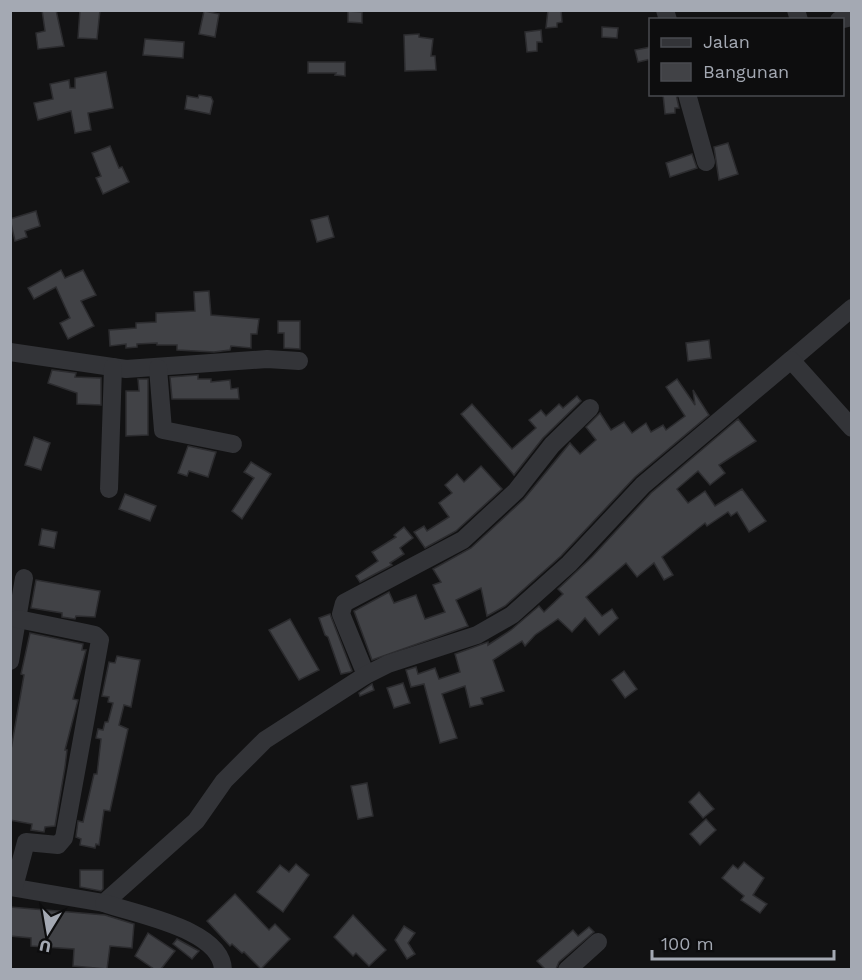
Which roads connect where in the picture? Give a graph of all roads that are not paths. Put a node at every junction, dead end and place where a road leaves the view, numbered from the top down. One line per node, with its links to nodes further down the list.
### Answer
1 (688, 96): 2 (street)
2 (706, 162)
3 (852, 308): 5 (street)
4 (10, 352): 7 (street)
5 (791, 360): 10 (street); 16 (street)
6 (298, 362): 8 (street)
7 (113, 367): 8 (street); 12 (street)
8 (158, 368): 11 (street)
9 (590, 408): 16 (street)
10 (852, 428)
11 (233, 444)
12 (109, 489)
13 (24, 578): 14 (street)
14 (18, 619): 15 (street); 17 (street)
15 (10, 662)
16 (366, 675): 19 (street)
17 (18, 841): 18 (street)
18 (12, 887): 19 (street)
19 (104, 903): 21 (street)
20 (598, 942): 22 (street)
21 (223, 969)
22 (567, 969)

